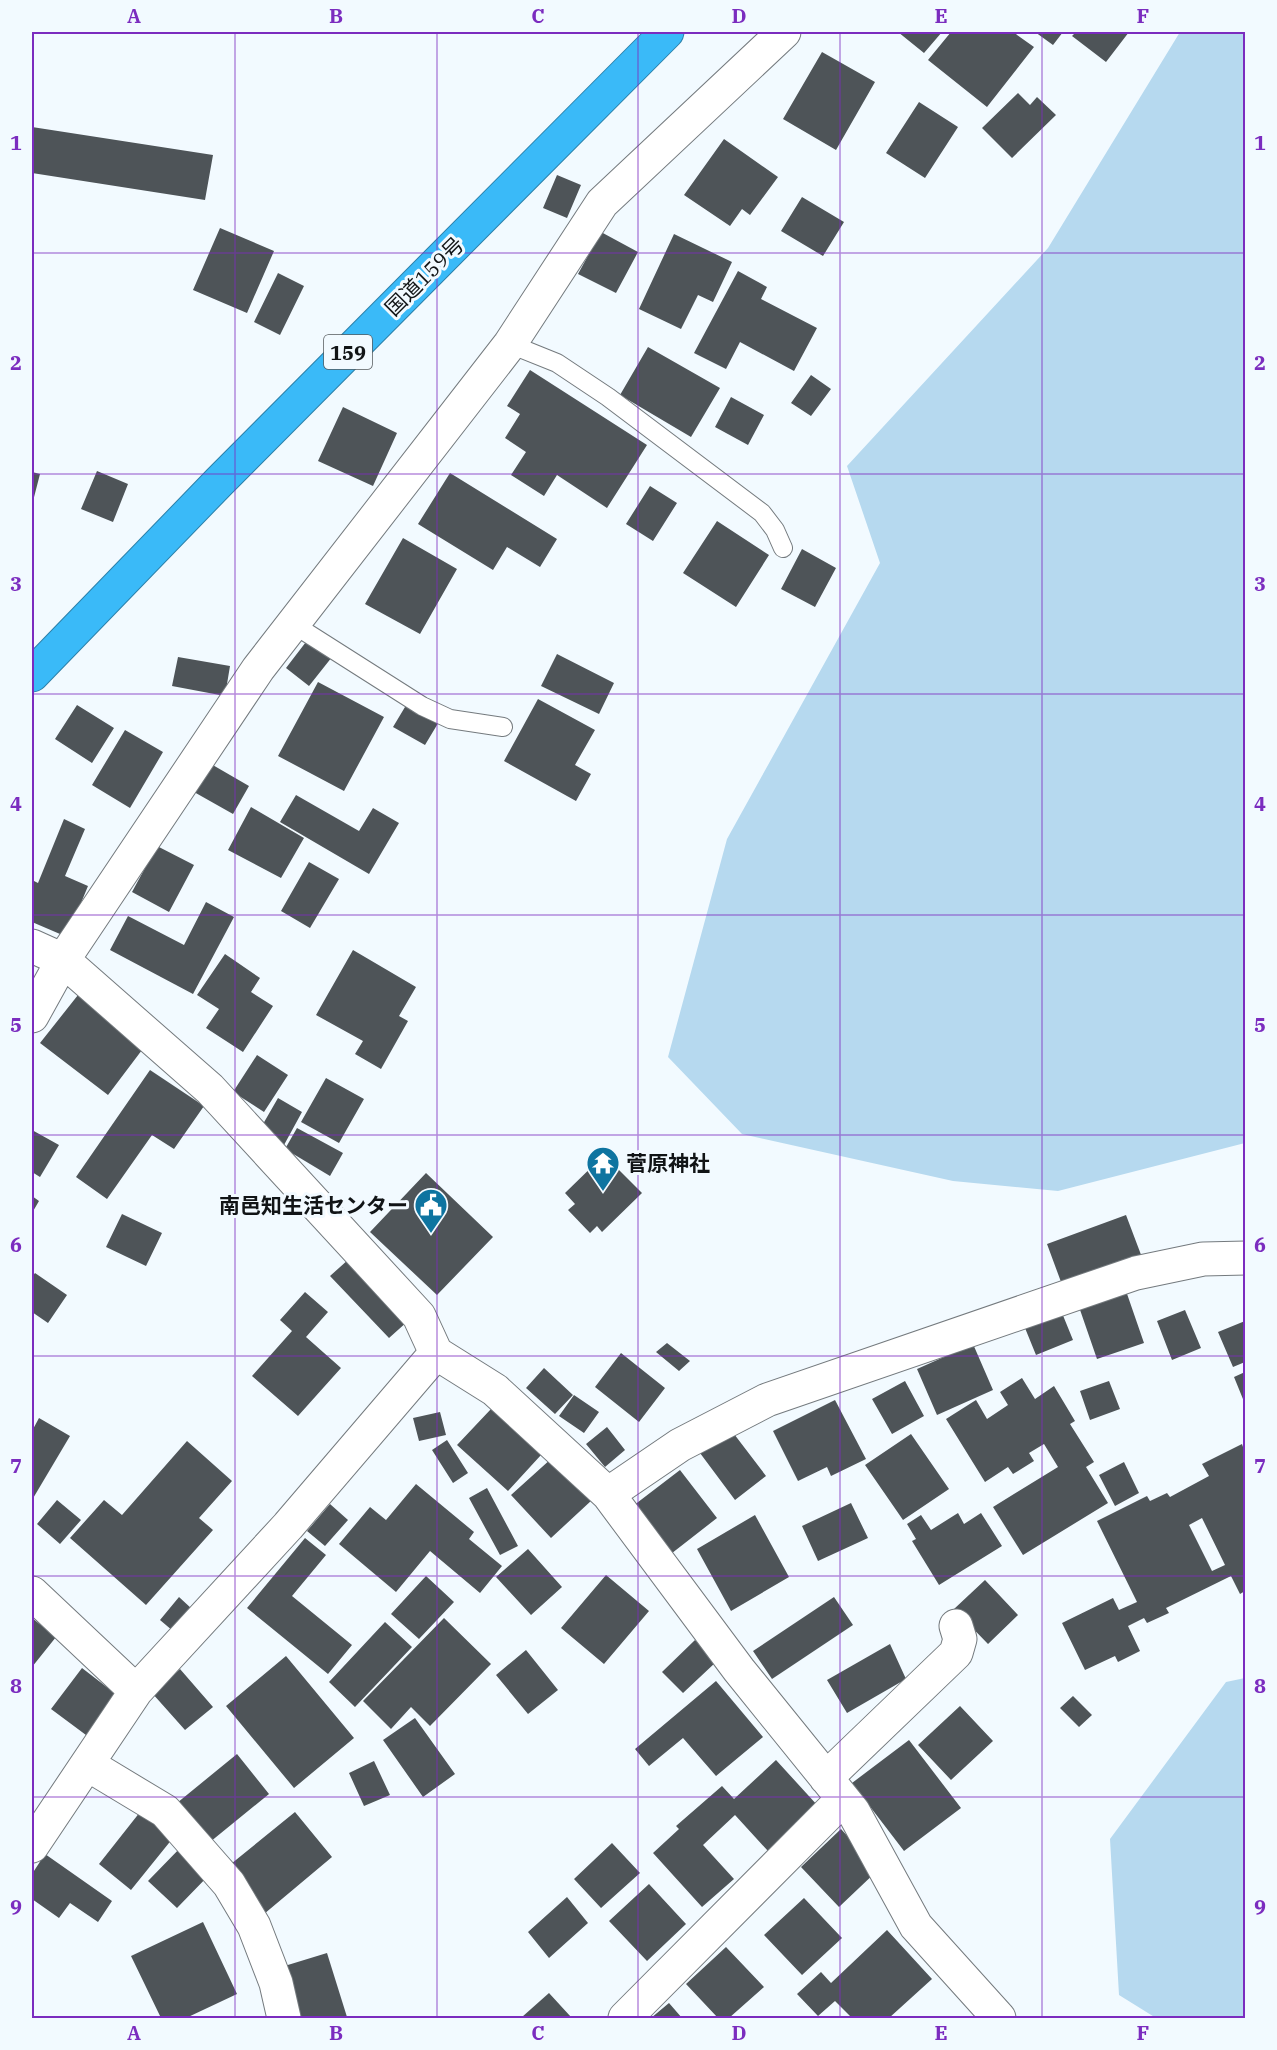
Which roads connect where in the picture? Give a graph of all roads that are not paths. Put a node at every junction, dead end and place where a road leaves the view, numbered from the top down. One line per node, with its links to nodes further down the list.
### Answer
1 (667, 32): 6 (highway, 国道159号 / 159)
2 (784, 32): 3 (street)
3 (510, 344): 4 (lane); 5 (street)
4 (783, 548)
5 (293, 624): 7 (lane); 9 (street)
6 (32, 675)
7 (503, 726)
8 (32, 946): 9 (street)
9 (63, 960): 10 (street); 12 (street)
10 (32, 1016)
11 (1245, 1258): 13 (street)
12 (436, 1353): 13 (street); 16 (street)
13 (608, 1494): 18 (street)
14 (32, 1593): 16 (street)
15 (956, 1626): 18 (street)
16 (136, 1691): 17 (street)
17 (87, 1764): 19 (street); 20 (street)
18 (835, 1788): 21 (street); 22 (street)
19 (32, 1846)
20 (284, 2019)
21 (625, 2019)
22 (999, 2019)

